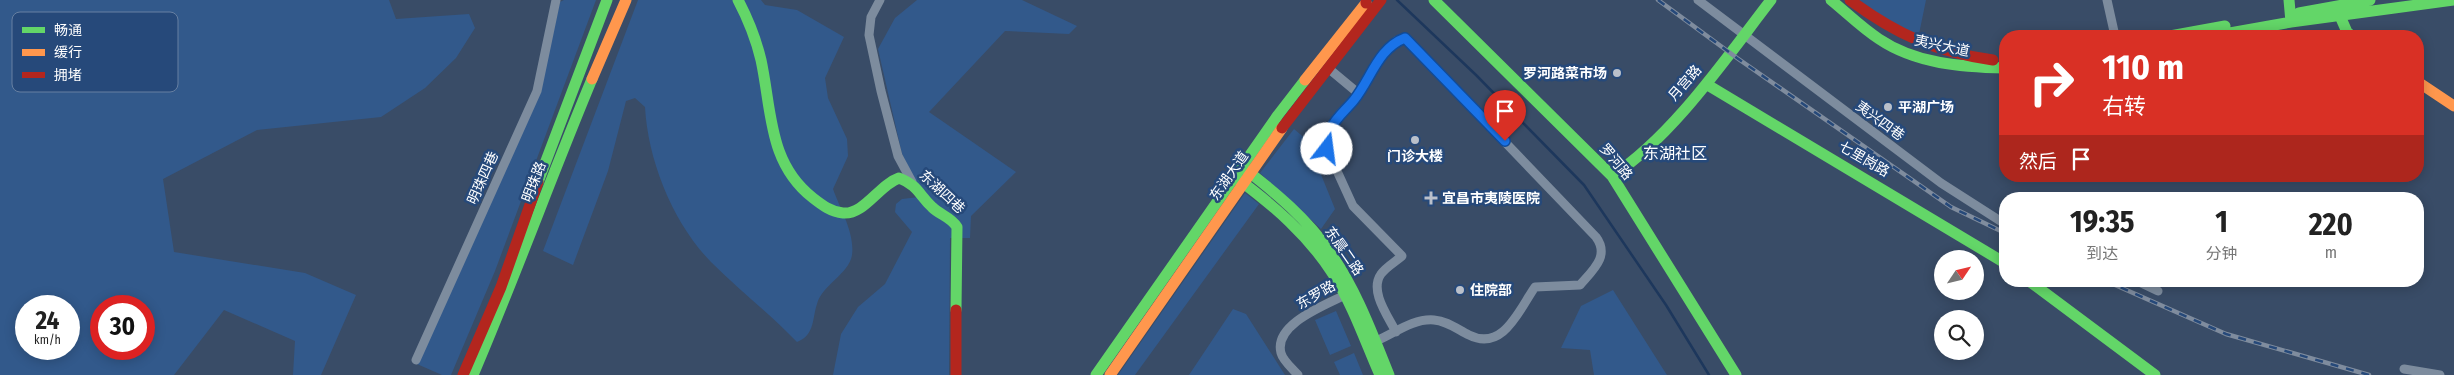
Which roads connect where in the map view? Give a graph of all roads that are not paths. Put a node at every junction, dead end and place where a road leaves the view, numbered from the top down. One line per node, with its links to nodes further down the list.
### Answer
1 (556, 0): 43 (street, 明珠四巷)
2 (607, 0): 45 (main road, 明珠路)
3 (626, 0): 46 (main road, 明珠路)
4 (738, 0): 34 (main road, 东湖四巷)
5 (880, 0): 34 (street)
6 (1381, 0): 17 (main road, 东湖大道)
7 (1434, 0): 32 (main road, 罗河路)
8 (1445, 0): 32 (main road, 罗河路)
9 (1698, 0): 24 (street, 夷兴四巷)
10 (1771, 0): 24 (main road, 月宫路)
11 (1831, 0): 27 (main road, 夷兴大道)
12 (1850, 0): 25 (main road, 夷兴大道)
13 (2108, 0): 20 (street)
14 (2289, 0): 19 (main road)
15 (2370, 0): 19 (main road)
16 (2454, 0): 18 (main road)
17 (1368, 4): 26 (main road, 东湖大道); 33 (main road, 东湖大道)
18 (2340, 16): 19 (main road); 23 (main road)
19 (2290, 18): 21 (main road); 22 (main road)
20 (2114, 30)
21 (2210, 30)
22 (2239, 30)
23 (2346, 30)
24 (1743, 35): 28 (main road, 月宫路); 35 (street, 夷兴四巷)
25 (1999, 60)
26 (1328, 68): 30 (street); 33 (main road, 东湖大道)
27 (1999, 68)
28 (1706, 84): 32 (main road, 月宫路); 36 (main road, 七里岗路)
29 (2424, 86): 31 (main road)
30 (1358, 93): 41 (street); 41 (street)
31 (2454, 106)
32 (1615, 174): 53 (main road, 罗河路); 54 (main road, 罗河路)
33 (1242, 175): 40 (main road, 东晨二路); 48 (main road, 东湖大道); 49 (main road, 东湖大道)
34 (912, 182): 47 (main road, 东湖四巷)
35 (1999, 220)
36 (1999, 258)
37 (2037, 287): 55 (main road)
38 (2150, 287): 39 (street)
39 (2158, 291)
40 (1348, 293): 42 (main road, 东晨二路); 50 (street, 东罗路)
41 (1396, 332): 42 (street)
42 (1371, 343): 51 (main road, 东晨二路); 52 (main road, 东晨二路)
43 (416, 360)
44 (2404, 369): 56 (street)
45 (463, 375)
46 (473, 375)
47 (956, 375)
48 (1096, 375)
49 (1110, 375)
50 (1298, 375)
51 (1380, 375)
52 (1389, 375)
53 (1736, 375)
54 (1744, 375)
55 (2155, 375)
56 (2440, 375)

